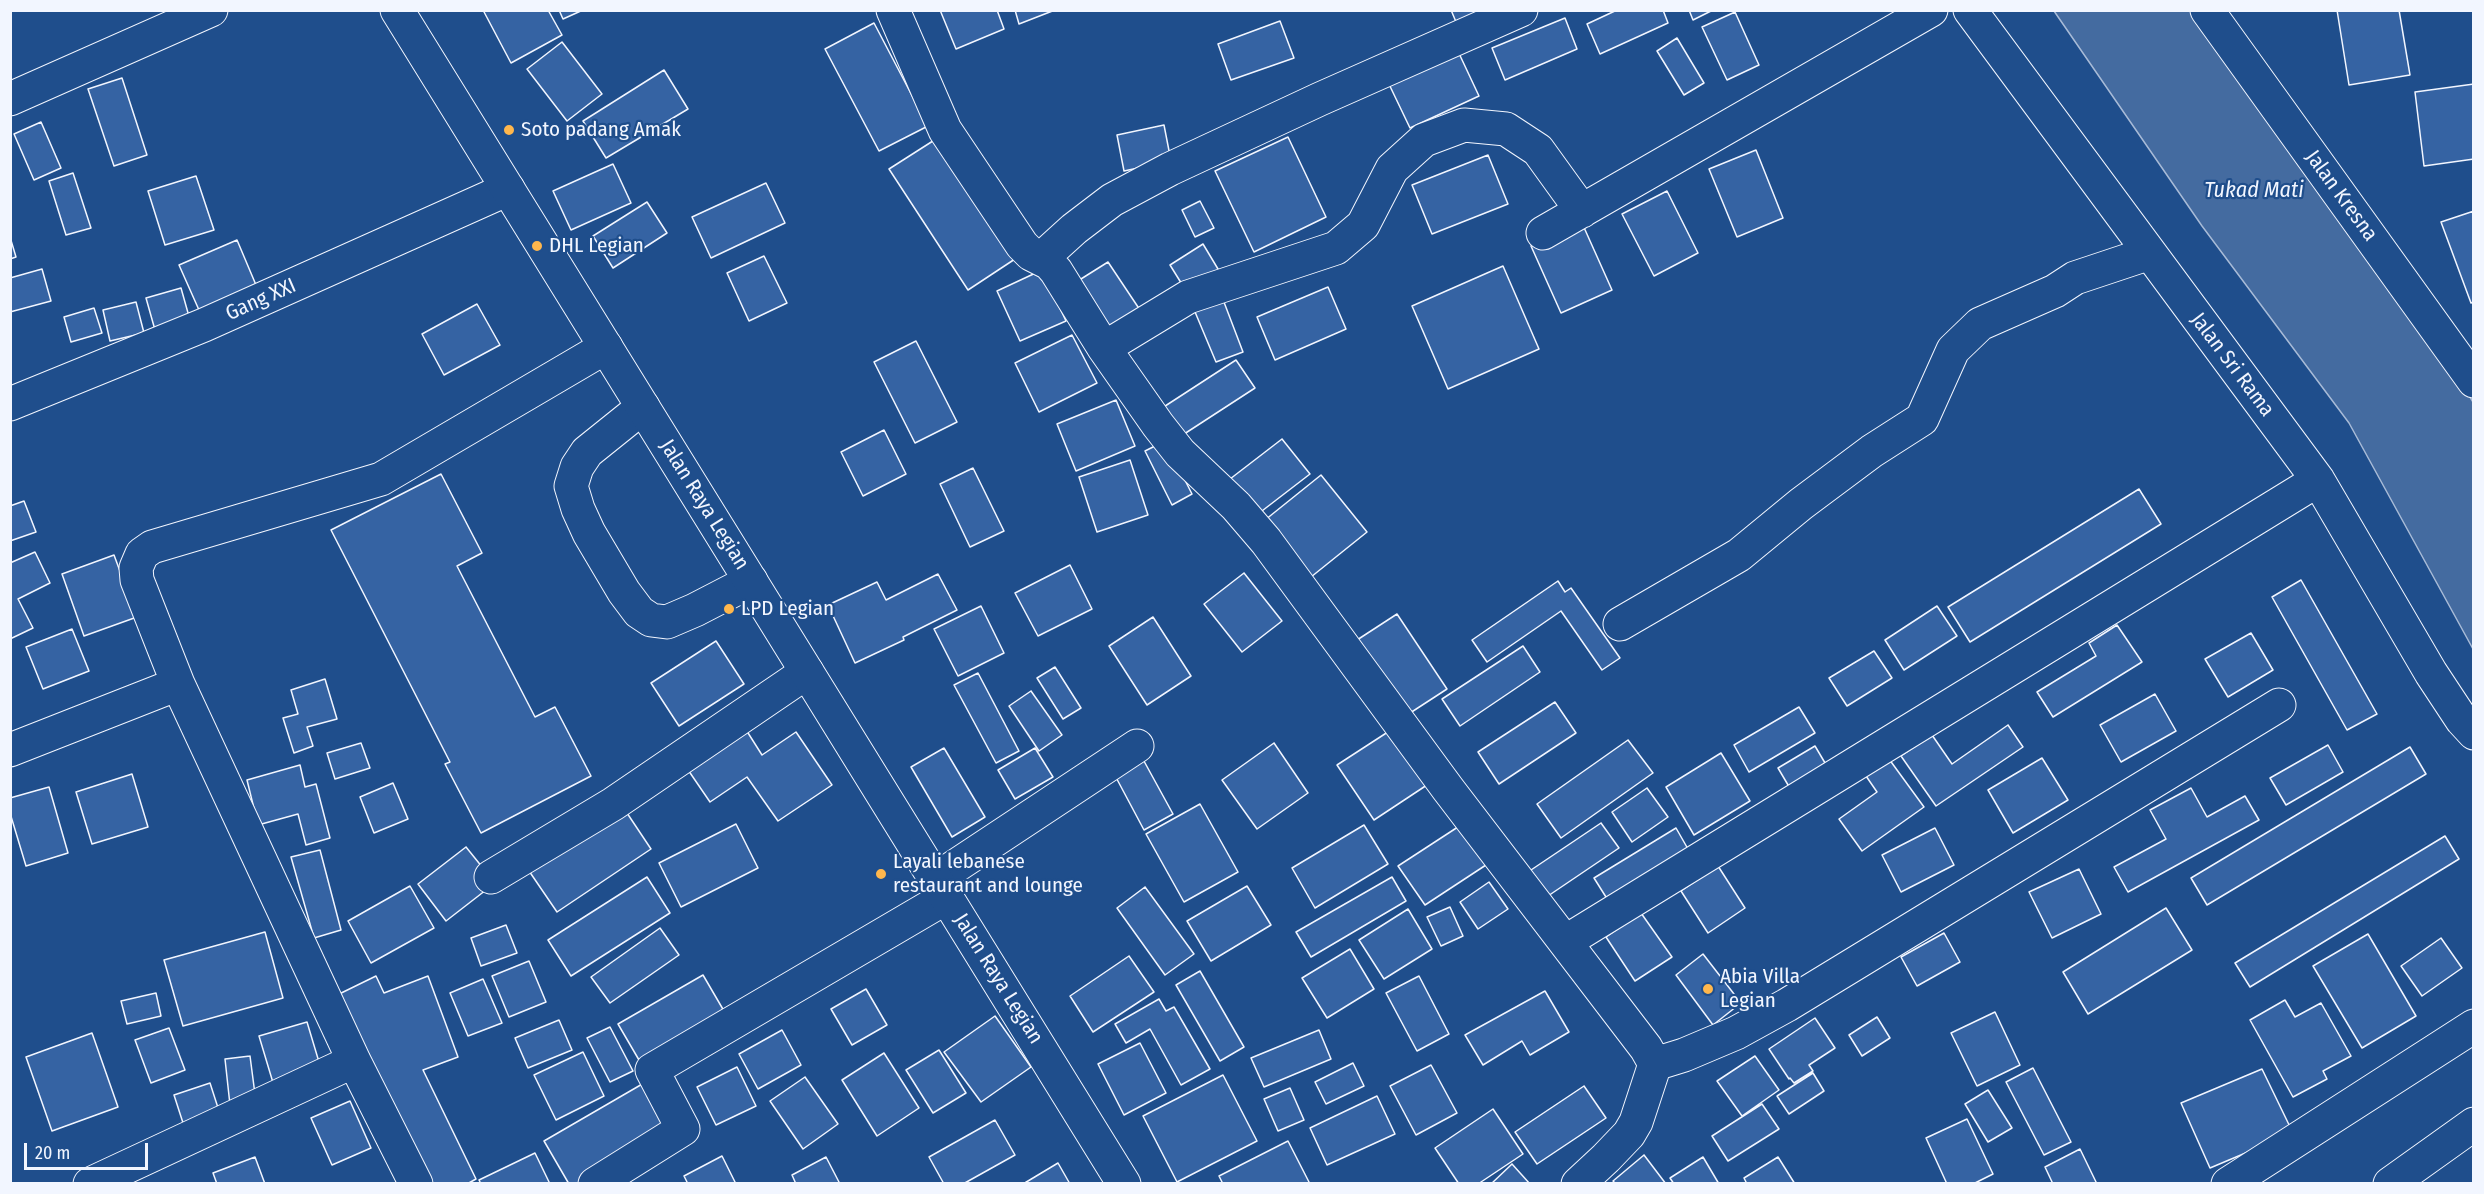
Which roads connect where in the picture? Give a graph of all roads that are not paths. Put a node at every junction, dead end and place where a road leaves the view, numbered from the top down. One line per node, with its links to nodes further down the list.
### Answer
1 (211, 10): 8 (street)
2 (397, 10): 9 (street, Jalan Raya Legian)
3 (893, 10): 13 (street)
4 (1521, 10): 13 (street)
5 (1931, 10): 10 (street)
6 (1970, 10): 12 (street, Jalan Sri Rama)
7 (2207, 10): 16 (street, Jalan Kresna)
8 (10, 99)
9 (508, 189): 14 (street, Jalan Raya Legian); 17 (street, Gang XXI)
10 (1582, 211): 11 (street); 15 (street)
11 (1543, 233)
12 (2150, 253): 19 (street, Jalan Sri Rama); 21 (street)
13 (1041, 259): 15 (street)
14 (606, 347): 18 (street, Jalan Raya Legian); 23 (street)
15 (1104, 348): 30 (street)
16 (2474, 381)
17 (10, 404)
18 (643, 407): 20 (street, Jalan Raya Legian); 20 (street)
19 (2318, 480): 25 (street, Jalan Sri Rama); 30 (street)
20 (751, 581): 22 (street, Jalan Raya Legian)
21 (1620, 624)
22 (807, 672): 28 (street); 29 (street, Jalan Raya Legian)
23 (178, 684): 27 (street); 32 (street)
24 (2279, 705): 33 (street)
25 (2474, 733)
26 (1137, 746): 29 (street)
27 (10, 750)
28 (491, 877)
29 (941, 888): 37 (street); 38 (street, Jalan Raya Legian)
30 (1566, 942): 33 (street)
31 (2474, 1026): 40 (street)
32 (354, 1061): 35 (street); 36 (street)
33 (1655, 1064): 39 (street)
34 (2474, 1124): 41 (street)
35 (90, 1184)
36 (416, 1184)
37 (595, 1184)
38 (1125, 1184)
39 (1578, 1184)
40 (2228, 1184)
41 (2390, 1184)

